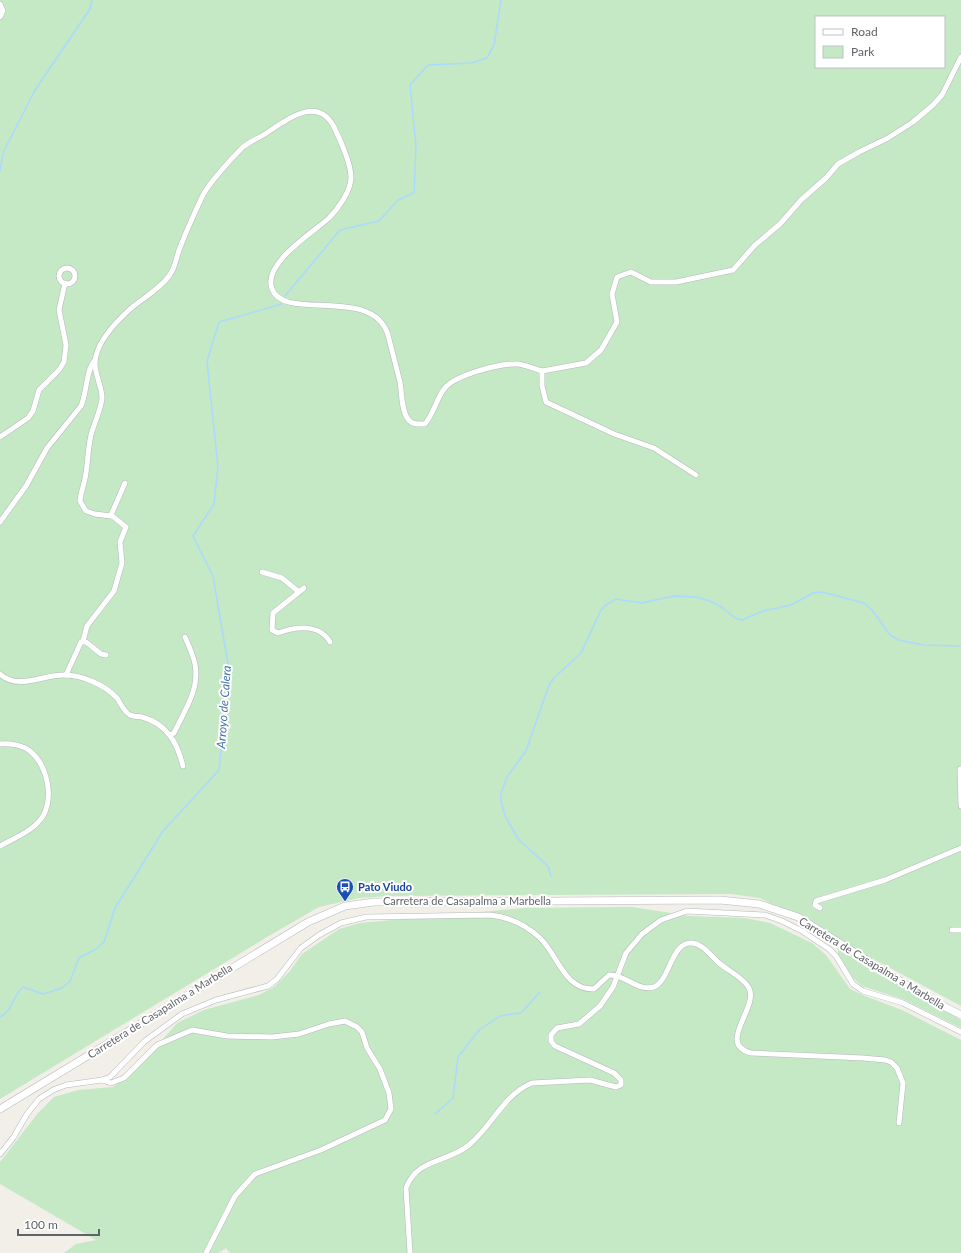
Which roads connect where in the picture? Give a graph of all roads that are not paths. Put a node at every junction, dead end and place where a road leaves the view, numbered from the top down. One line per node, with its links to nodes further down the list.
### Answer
1 (0, 4): 2 (street)
2 (0, 17)
3 (961, 57): 6 (street)
4 (65, 283): 7 (street)
5 (95, 360): 6 (street); 10 (street); 11 (street)
6 (542, 371): 8 (street)
7 (0, 437)
8 (696, 475)
9 (125, 483): 10 (street)
10 (111, 516): 16 (street)
11 (0, 522)
12 (262, 572): 14 (street)
13 (304, 588): 14 (street)
14 (299, 592): 17 (street)
15 (185, 638): 21 (street)
16 (83, 641): 18 (street); 20 (street)
17 (330, 642)
18 (106, 656)
19 (0, 674): 20 (street)
20 (66, 675): 21 (street)
21 (170, 734): 23 (street)
22 (0, 744): 26 (street)
23 (182, 766)
24 (960, 770): 25 (street)
25 (961, 806)
26 (0, 846)
27 (961, 848): 28 (street)
28 (820, 908)
29 (952, 930): 30 (street)
30 (961, 930)
31 (616, 974): 33 (street); 34 (street); 36 (street); 39 (street)
32 (961, 1015): 35 (main road, Carretera de Casapalma a Marbella)
33 (961, 1032)
34 (102, 1080): 37 (street); 38 (street)
35 (0, 1109)
36 (899, 1123)
37 (0, 1154)
38 (206, 1253)
39 (410, 1253)

